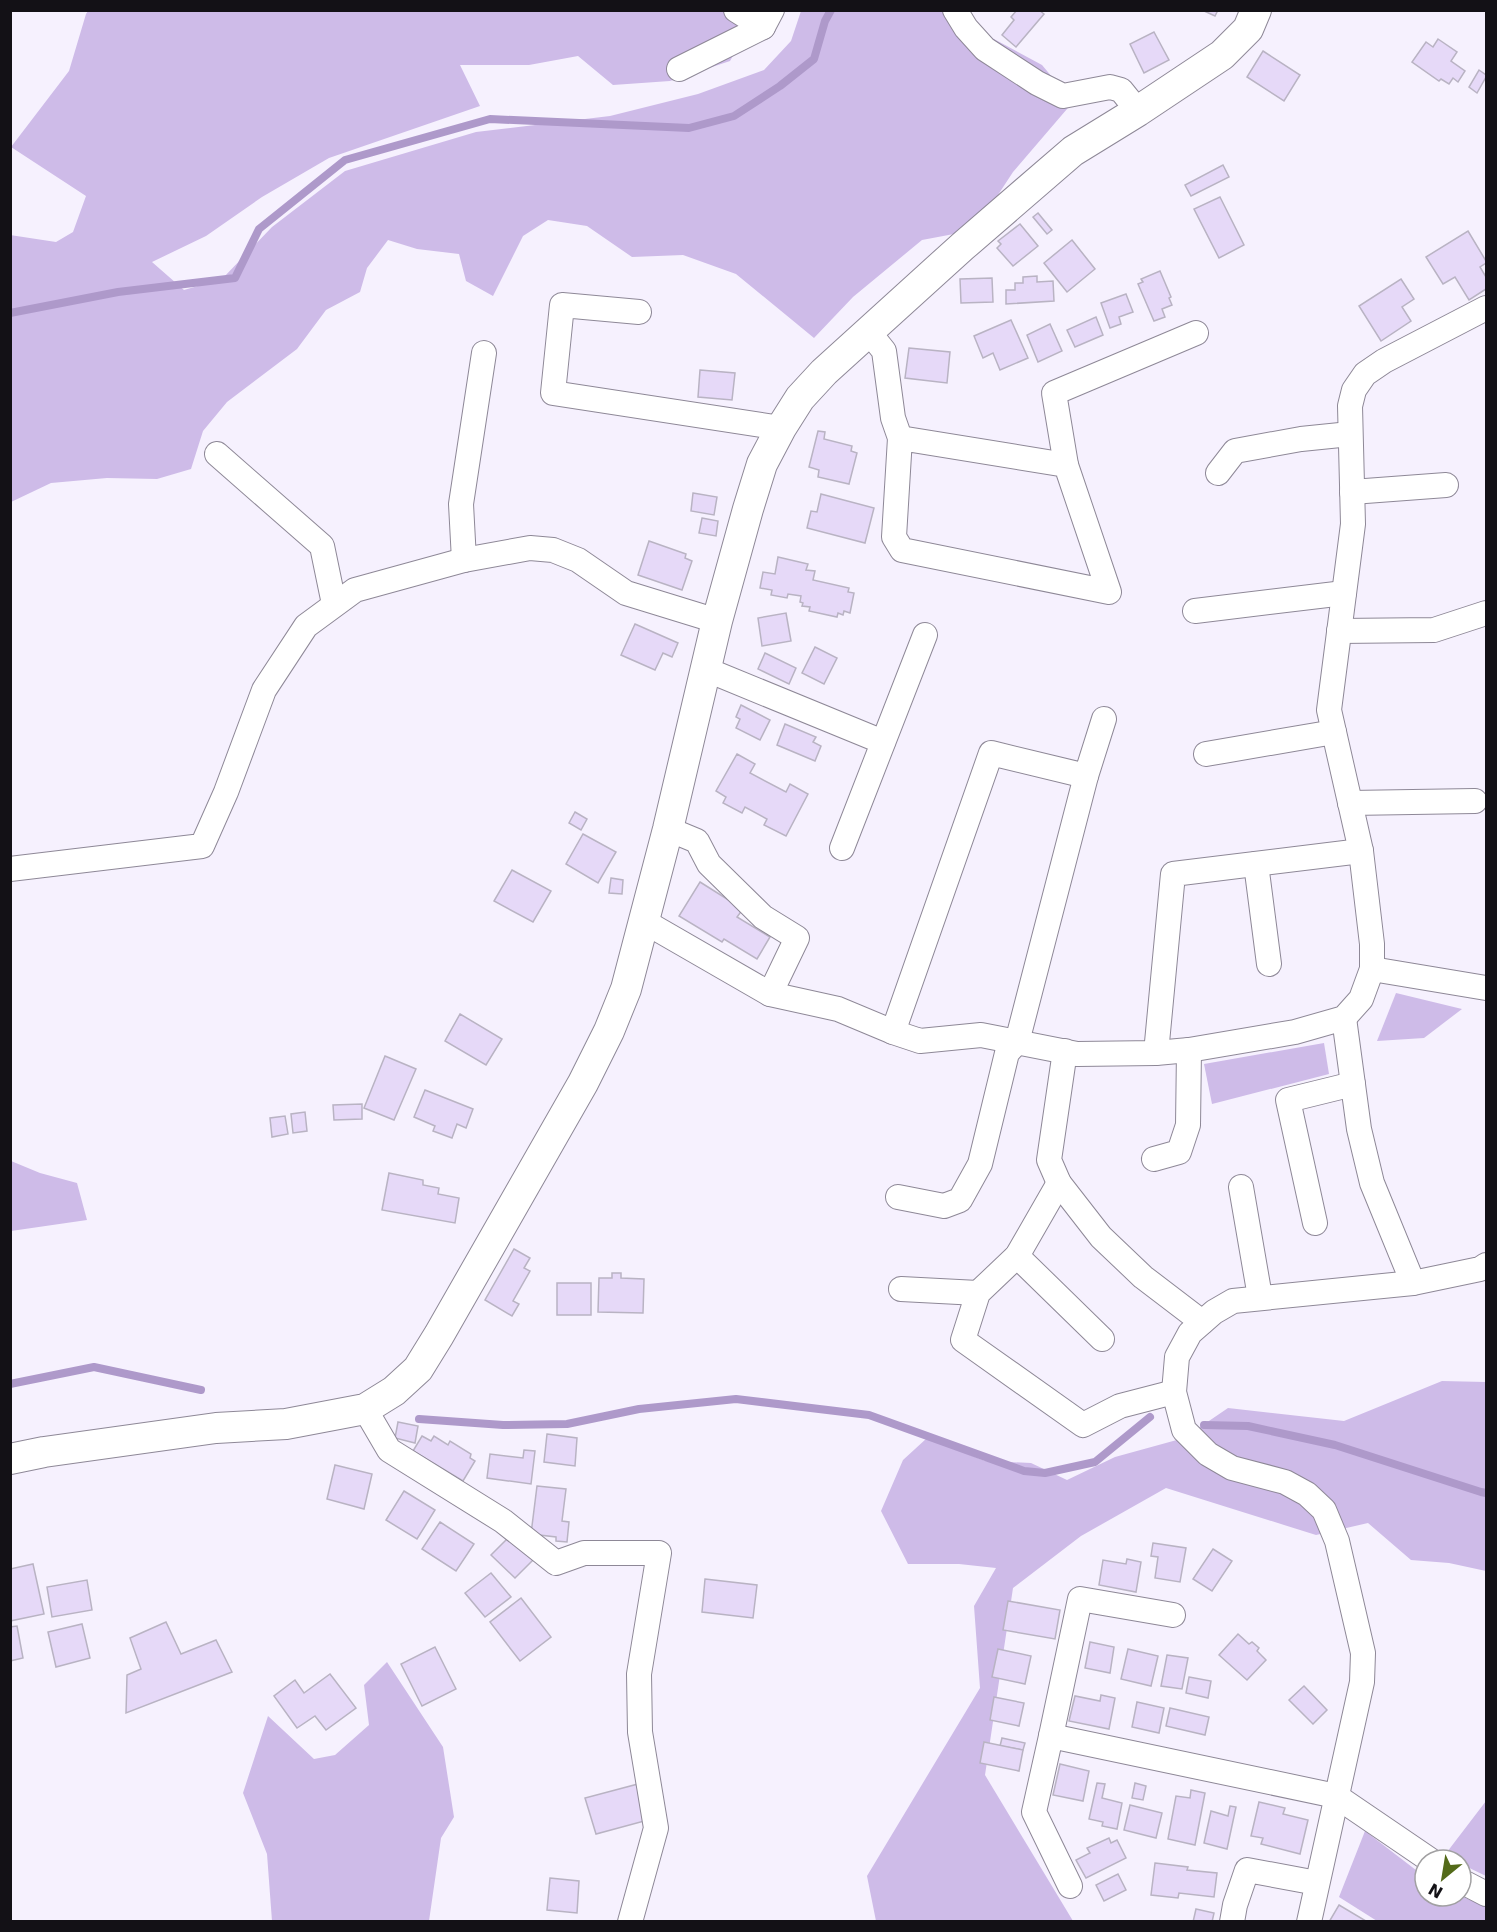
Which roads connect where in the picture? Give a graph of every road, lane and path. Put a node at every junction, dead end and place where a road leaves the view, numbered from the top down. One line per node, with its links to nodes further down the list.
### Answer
1 (736, 10): 4 (street)
2 (955, 10): 6 (street)
3 (1256, 10): 6 (street)
4 (768, 19): 5 (street)
5 (679, 69)
6 (1138, 111): 9 (street)
7 (1486, 308): 13 (street)
8 (639, 312): 12 (street)
9 (868, 331): 12 (street); 14 (street)
10 (1196, 333): 16 (street)
11 (484, 353): 20 (street)
12 (781, 428): 25 (street)
13 (1350, 434): 17 (street); 19 (street)
14 (900, 438): 16 (street); 16 (street)
15 (217, 454): 22 (street)
16 (1066, 465)
17 (1218, 473)
18 (1446, 485): 19 (street)
19 (1352, 492): 21 (street)
20 (464, 560): 22 (street); 25 (street)
21 (1344, 593): 23 (street); 26 (street)
22 (334, 604): 40 (street)
23 (1195, 611)
24 (1486, 613): 26 (street)
25 (717, 621): 28 (street)
26 (1339, 631): 30 (street)
27 (925, 635): 31 (street)
28 (705, 669): 31 (street); 36 (street)
29 (1104, 719): 33 (street)
30 (1334, 732): 32 (street); 35 (street)
31 (884, 742): 37 (street)
32 (1206, 754)
33 (1086, 776): 47 (street); 48 (street)
34 (1475, 801): 35 (street)
35 (1350, 803): 38 (street)
36 (668, 829): 41 (street); 45 (street)
37 (842, 848)
38 (1361, 851): 39 (street); 43 (street)
39 (1256, 864): 42 (street); 51 (street)
40 (10, 868)
41 (645, 922): 45 (street); 67 (street)
42 (1269, 964)
43 (1372, 969): 44 (street); 46 (street)
44 (1486, 988)
45 (770, 994): 47 (street)
46 (1344, 1018): 49 (street); 52 (street)
47 (893, 1032): 48 (street)
48 (1017, 1042): 50 (street); 56 (street)
49 (1189, 1050): 51 (street); 53 (street)
50 (1065, 1051): 51 (street); 54 (street)
51 (1156, 1053)
52 (1353, 1084): 57 (street); 60 (street)
53 (1154, 1159)
54 (1059, 1182): 58 (street); 64 (street)
55 (1241, 1187): 63 (street)
56 (898, 1197)
57 (1315, 1223)
58 (1017, 1256): 62 (street); 65 (street)
59 (1486, 1265): 60 (street)
60 (1413, 1283): 63 (street)
61 (901, 1289): 62 (street)
62 (978, 1293): 66 (street)
63 (1260, 1297): 64 (street)
64 (1202, 1322): 66 (street)
65 (1102, 1339)
66 (1173, 1392): 71 (street)
67 (365, 1409): 68 (street); 75 (street)
68 (10, 1459)
69 (1173, 1615): 70 (street)
70 (1051, 1736): 71 (street); 74 (street)
71 (1336, 1796): 72 (street); 73 (street)
72 (1413, 1848)
73 (1317, 1883): 76 (street); 77 (street)
74 (1070, 1886)
75 (630, 1922)
76 (1232, 1922)
77 (1309, 1922)

